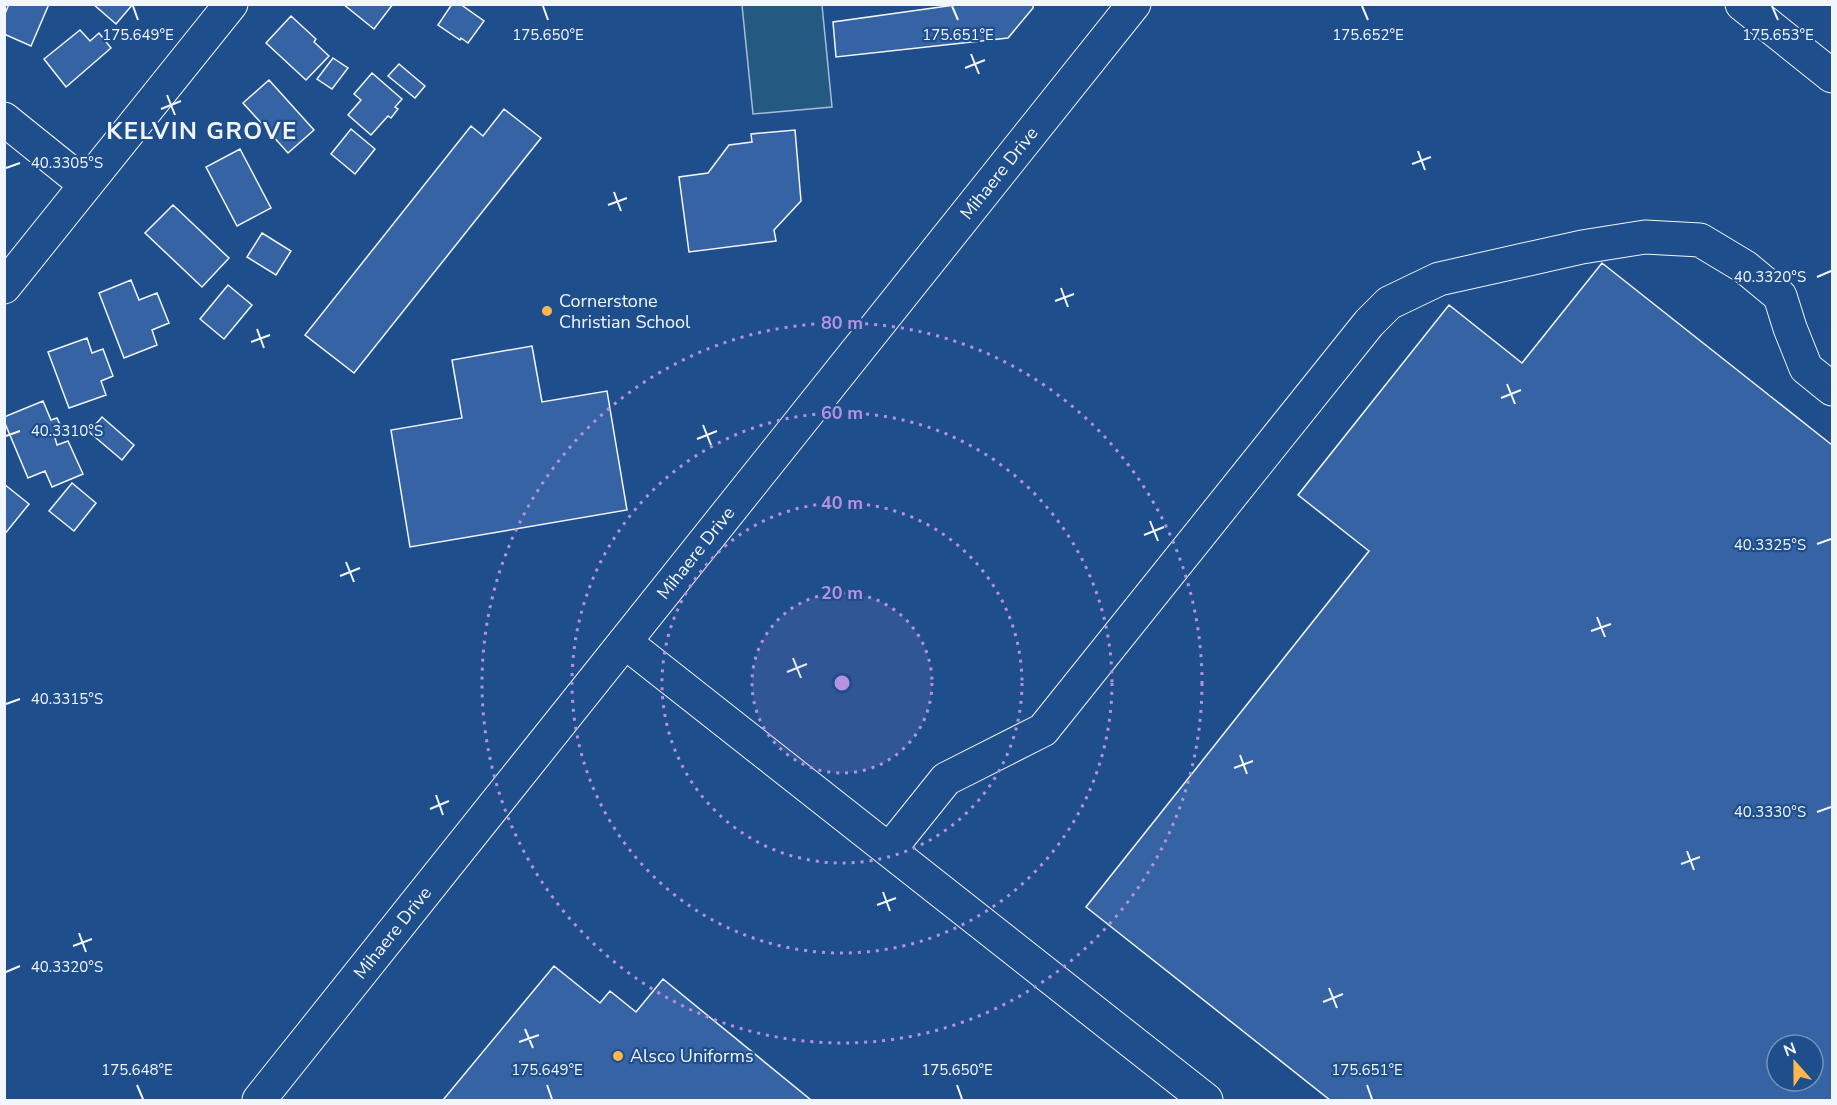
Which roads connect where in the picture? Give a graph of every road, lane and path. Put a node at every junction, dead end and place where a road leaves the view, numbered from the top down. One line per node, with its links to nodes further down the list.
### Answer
1 (231, 4): 6 (main road)
2 (1134, 4): 9 (main road, Mihaere Drive)
3 (1742, 4): 4 (main road)
4 (1833, 76)
5 (4, 119): 6 (main road)
6 (86, 185): 7 (main road)
7 (4, 287)
8 (1833, 389): 10 (main road)
9 (625, 642): 10 (main road); 11 (main road, Mihaere Drive)
10 (889, 850): 12 (main road)
11 (259, 1101)
12 (1206, 1101)

